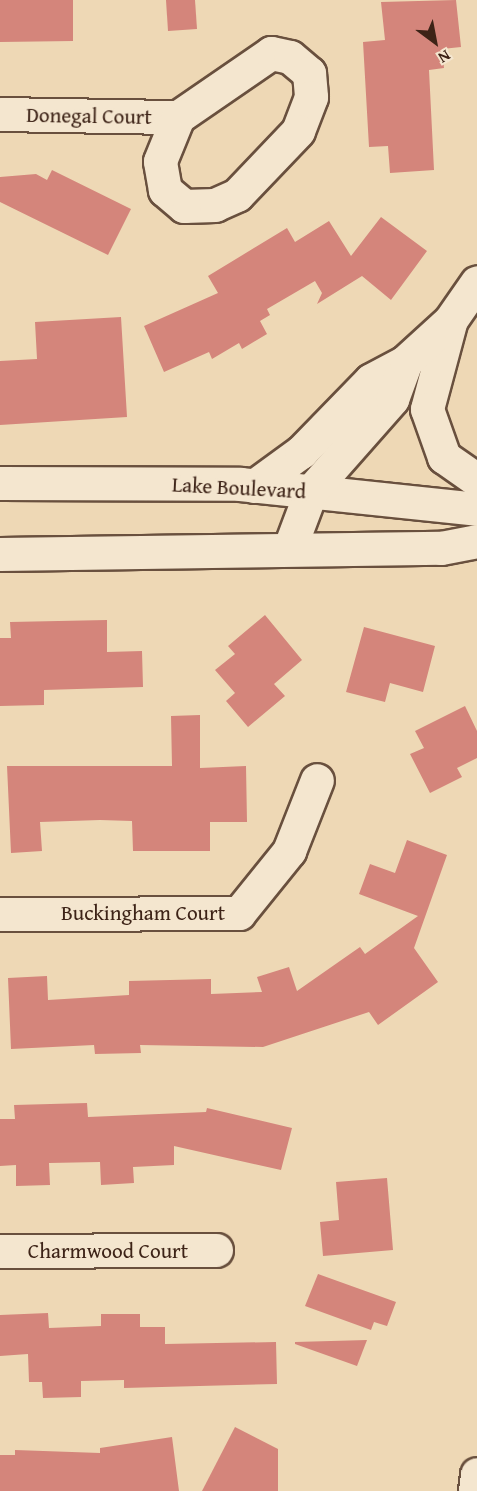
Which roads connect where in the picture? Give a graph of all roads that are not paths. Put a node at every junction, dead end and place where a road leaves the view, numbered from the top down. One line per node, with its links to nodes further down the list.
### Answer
1 (0, 114): 2 (street, Donegal Court)
2 (178, 117): 2 (street, Donegal Court)
3 (477, 282): 4 (street)
4 (450, 321): 5 (street); 6 (street)
5 (406, 361): 8 (street); 9 (street)
6 (477, 480)
7 (0, 483): 8 (street, Lake Boulevard)
8 (254, 486): 9 (street, Lake Boulevard)
9 (311, 491): 10 (street, Lake Boulevard); 12 (street)
10 (477, 509)
11 (477, 541): 12 (street)
12 (290, 547): 13 (street)
13 (0, 554)
14 (317, 780): 15 (street, Buckingham Court)
15 (0, 915)
16 (216, 1250): 17 (street, Charmwood Court)
17 (0, 1251)
18 (477, 1474): 19 (street)
19 (475, 1491)

